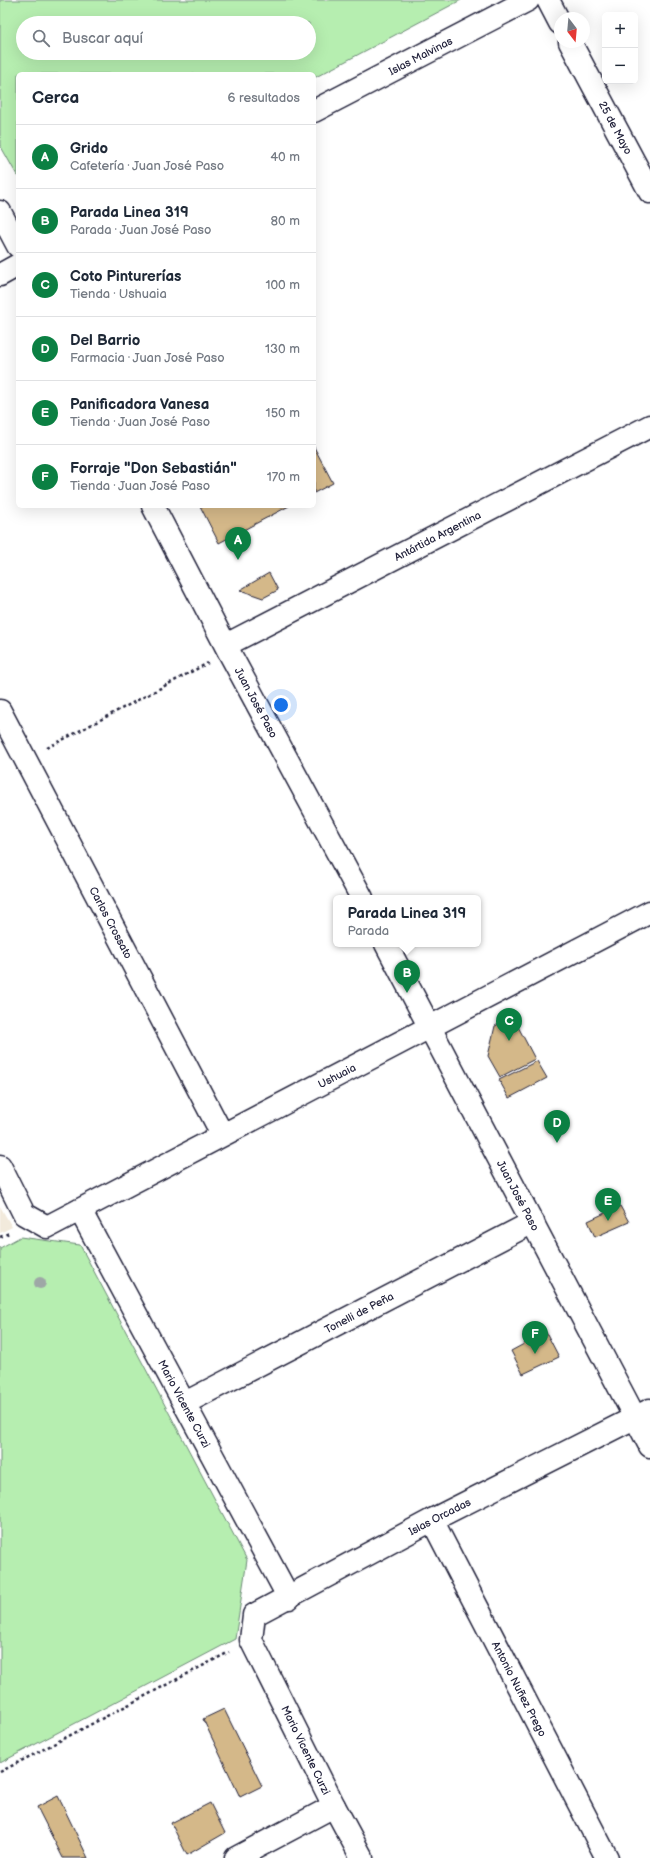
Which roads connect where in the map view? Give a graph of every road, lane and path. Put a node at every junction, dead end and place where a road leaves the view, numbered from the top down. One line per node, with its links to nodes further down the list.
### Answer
1 (528, 0): 5 (street, Islas Malvinas)
2 (548, 0): 3 (street)
3 (554, 12)
4 (573, 48): 6 (street, 25 de Mayo)
5 (316, 110)
6 (650, 192)
7 (0, 212): 8 (street)
8 (16, 242)
9 (16, 266): 10 (street)
10 (0, 275)
11 (650, 426): 13 (street, Antártida Argentina)
12 (154, 508): 13 (street, Juan José Paso)
13 (227, 648): 15 (path); 16 (street, Juan José Paso)
14 (0, 711): 15 (street, Carlos Crossato)
15 (26, 759): 20 (street, Carlos Crossato)
16 (360, 895)
17 (650, 912): 19 (street, Ushuaia)
18 (388, 947): 19 (street, Juan José Paso)
19 (430, 1025): 20 (street, Ushuaia); 23 (street, Juan José Paso)
20 (222, 1134): 22 (street, Ushuaia)
21 (0, 1166): 22 (street, Ushuaia)
22 (80, 1210): 24 (street, Mario Vicente Curzi)
23 (532, 1222): 24 (street, Tonelli de Peña); 25 (street, Juan José Paso)
24 (185, 1403): 28 (street, Mario Vicente Curzi)
25 (642, 1414): 26 (street, Juan José Paso); 27 (street, Islas Orcadas)
26 (650, 1446)
27 (432, 1520): 28 (street, Islas Orcadas); 34 (street, Antonio Nuñez Prego)
28 (289, 1598): 29 (street, Islas Orcadas)
29 (251, 1640): 30 (path); 31 (street, Mario Vicente Curzi)
30 (0, 1772)
31 (334, 1806): 32 (street); 33 (street, Mario Vicente Curzi)
32 (236, 1858)
33 (362, 1858)
34 (607, 1858)

